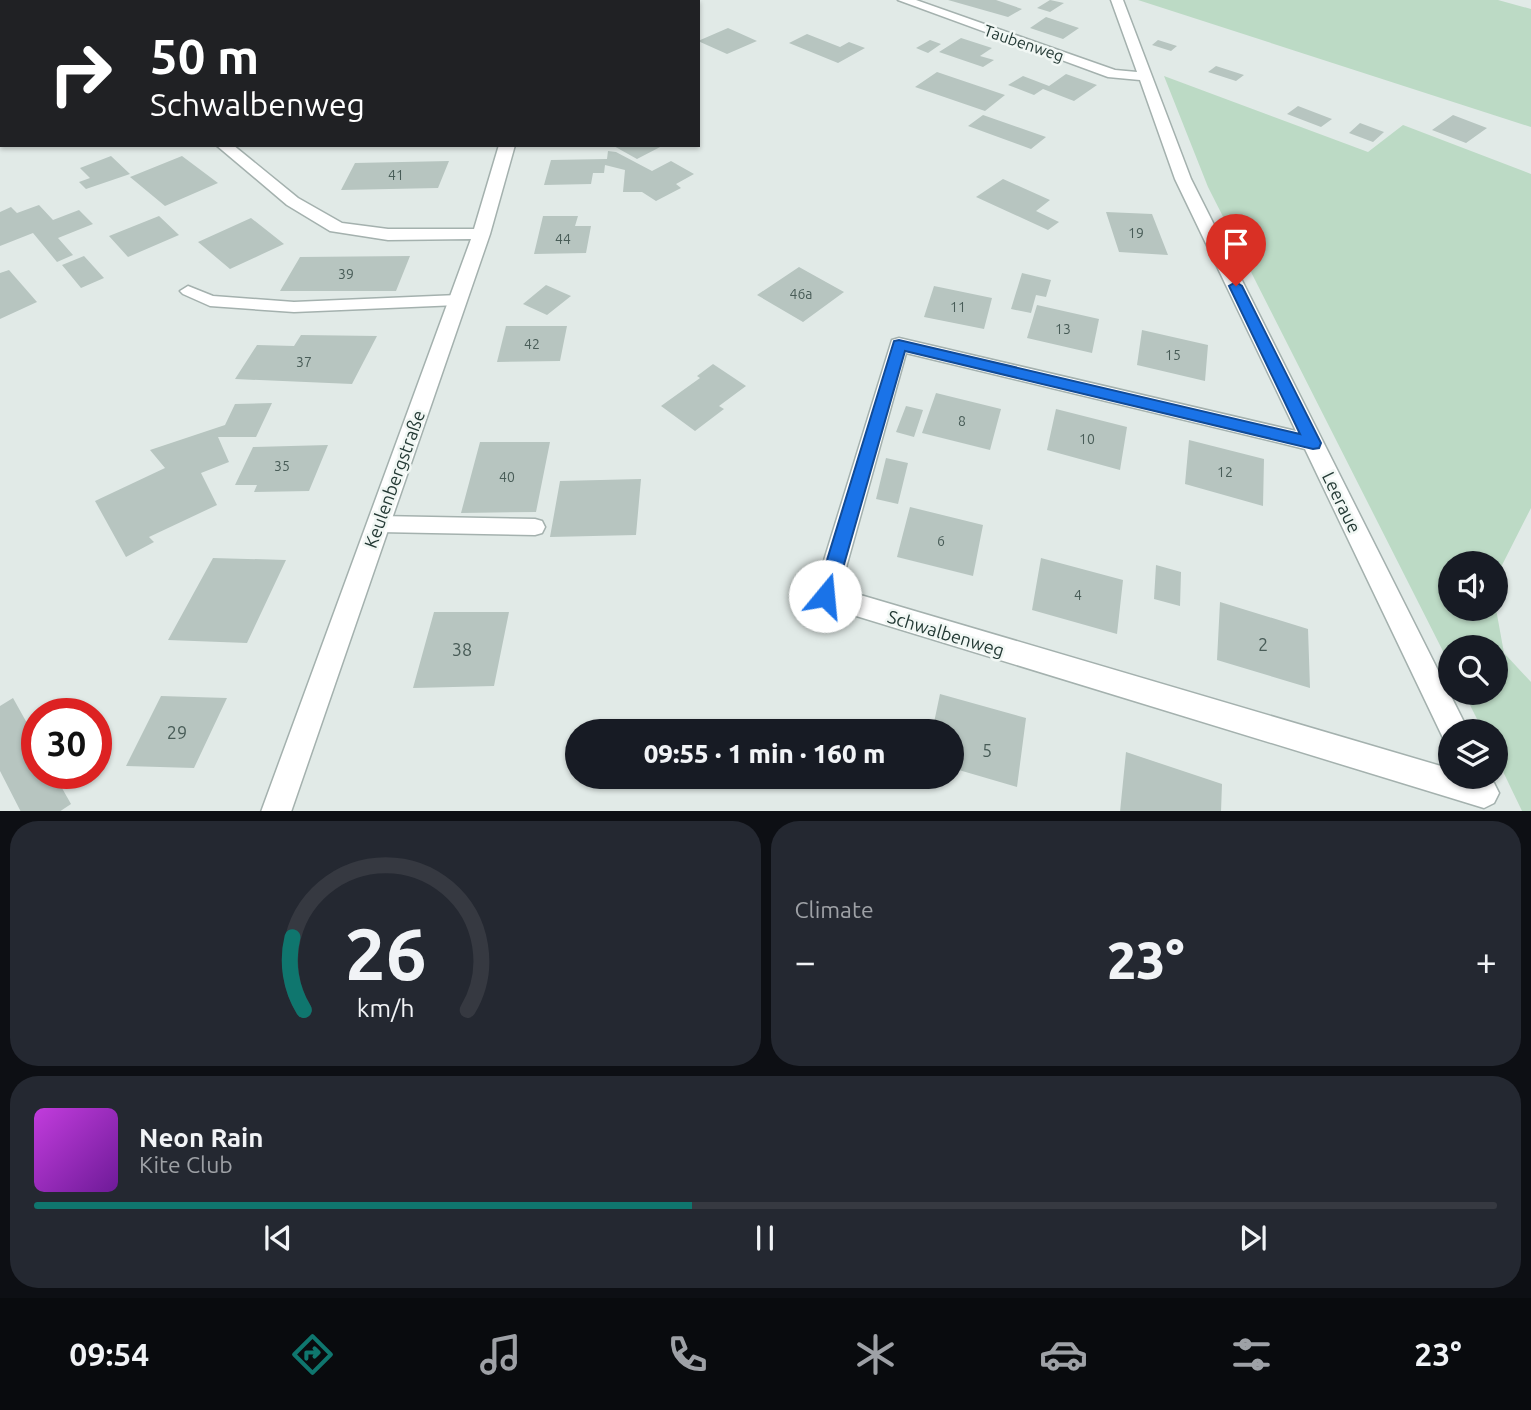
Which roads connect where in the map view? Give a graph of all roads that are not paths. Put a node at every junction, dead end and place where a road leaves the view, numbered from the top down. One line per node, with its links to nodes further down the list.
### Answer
1 (904, 0): 3 (street, Taubenweg)
2 (1117, 0): 3 (street, Leeraue)
3 (1147, 77): 9 (street, Leeraue)
4 (226, 147): 6 (street)
5 (506, 147): 6 (street, Keulenbergstraße)
6 (481, 234): 8 (street, Keulenbergstraße)
7 (188, 291): 8 (lane)
8 (458, 300): 10 (street, Keulenbergstraße)
9 (1313, 443): 12 (street, Leeraue); 13 (street, Schwalbenweg)
10 (379, 524): 11 (lane); 14 (street, Keulenbergstraße)
11 (535, 527)
12 (1449, 719)
13 (1484, 794)
14 (276, 811)

